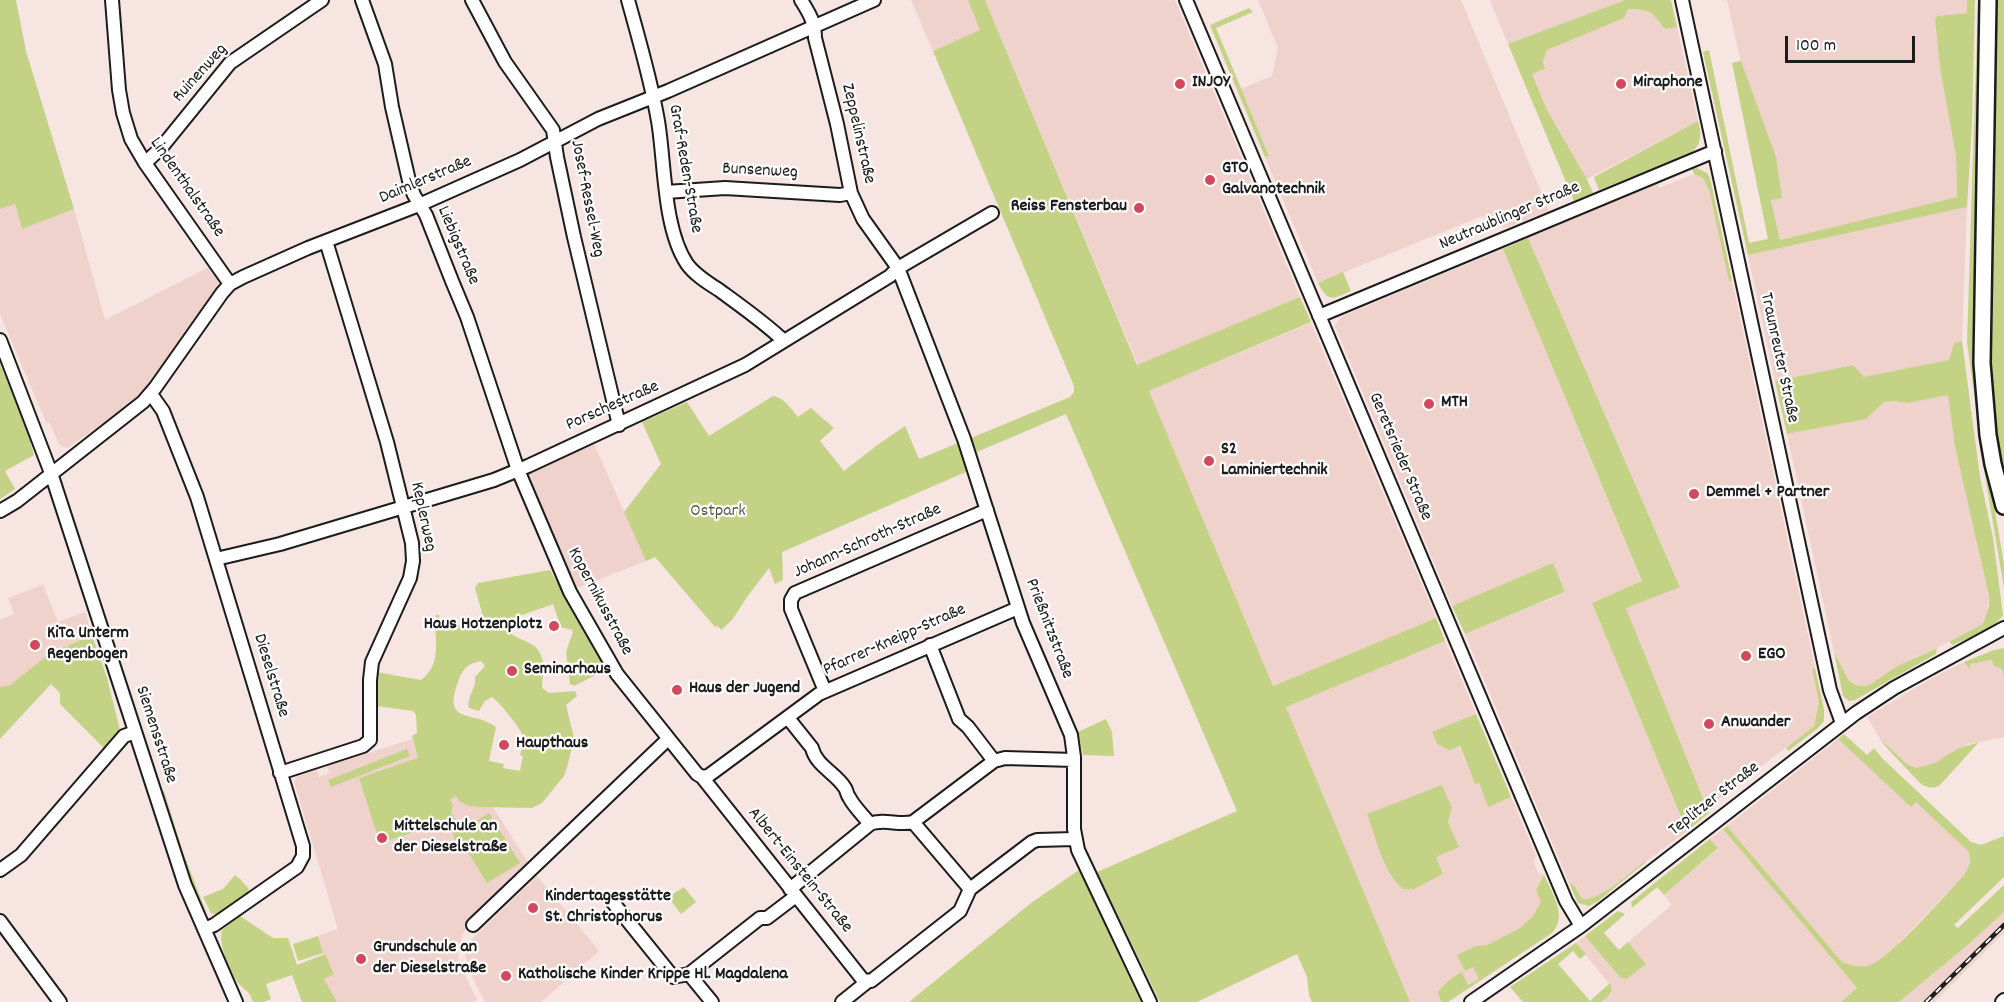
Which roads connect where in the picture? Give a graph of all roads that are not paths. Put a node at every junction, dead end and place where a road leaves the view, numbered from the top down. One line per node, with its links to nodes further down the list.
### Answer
1 (112, 0): 15 (street, Lindenthalstraße)
2 (322, 0): 15 (street, Ruinenweg)
3 (362, 0): 18 (street, Liebigstraße)
4 (472, 0): 13 (street, Josef-Ressel-Weg)
5 (627, 0): 12 (street, Graf-Reden-Straße)
6 (801, 0): 11 (street, Zeppelinstraße)
7 (874, 0): 11 (street, Daimlerstraße)
8 (1186, 0): 23 (street, Geretsrieder Straße)
9 (1682, 0): 14 (street, Traunreuter Straße)
10 (1988, 0): 30 (main road)
11 (814, 26): 12 (street, Daimlerstraße); 17 (street, Zeppelinstraße)
12 (653, 97): 13 (street, Daimlerstraße); 16 (street, Graf-Reden-Straße)
13 (555, 142): 18 (street, Daimlerstraße); 27 (street, Josef-Ressel-Weg)
14 (1715, 151): 23 (street, Neutraublinger Straße); 42 (street, Traunreuter Straße)
15 (145, 163): 22 (street, Lindenthalstraße)
16 (666, 192): 17 (street, Bunsenweg); 25 (street, Graf-Reden-Straße)
17 (851, 193): 21 (street, Zeppelinstraße)
18 (419, 205): 20 (street, Daimlerstraße); 28 (street, Liebigstraße)
19 (992, 213): 21 (street, Porschestraße)
20 (326, 241): 22 (street, Daimlerstraße); 31 (street, Keplerweg)
21 (898, 268): 25 (street, Porschestraße); 32 (street, Prießnitzstraße)
22 (230, 284): 26 (street, Daimlerstraße)
23 (1319, 316): 58 (street, Geretsrieder Straße)
24 (0, 340): 29 (street, Siemensstraße)
25 (784, 341): 27 (street, Porschestraße)
26 (151, 394): 29 (street, Daimlerstraße); 34 (street, Dieselstraße)
27 (619, 425): 28 (street, Porschestraße)
28 (518, 470): 31 (street, Porschestraße); 44 (street, Kopernikusstraße)
29 (51, 473): 33 (street, Daimlerstraße); 43 (street, Siemensstraße)
30 (2004, 506)
31 (402, 508): 34 (street, Porschestraße); 47 (street, Keplerweg)
32 (987, 510): 35 (street, Prießnitzstraße); 40 (street, Johann-Schroth-Straße)
33 (0, 511)
34 (216, 559): 47 (street, Dieselstraße)
35 (1018, 608): 39 (street, Pfarrer-Kneipp-Straße); 45 (street, Prießnitzstraße)
36 (2004, 628): 38 (street, Teplitzer Straße)
37 (2004, 635): 38 (street, Teplitzer Straße)
38 (1988, 638): 42 (street, Teplitzer Straße)
39 (930, 645): 40 (street, Pfarrer-Kneipp-Straße); 46 (street)
40 (825, 691): 41 (street, Pfarrer-Kneipp-Straße)
41 (788, 718): 48 (street, Pfarrer-Kneipp-Straße); 50 (street)
42 (1842, 723): 58 (street, Teplitzer Straße)
43 (135, 732): 52 (street); 59 (street, Siemensstraße)
44 (668, 739): 48 (street, Kopernikusstraße); 57 (street)
45 (1074, 760): 46 (street); 51 (street, Prießnitzstraße)
46 (994, 761): 49 (street)
47 (280, 773): 59 (street, Dieselstraße)
48 (702, 777): 54 (street, Albert-Einstein-Straße)
49 (914, 822): 50 (street); 53 (street)
50 (870, 824): 54 (street)
51 (1075, 839): 53 (street); 66 (street, Prießnitzstraße)
52 (0, 870)
53 (970, 889): 61 (street)
54 (793, 892): 60 (street); 61 (street, Albert-Einstein-Straße)
55 (611, 900): 60 (street)
56 (0, 921): 62 (street)
57 (473, 925)
58 (1581, 926): 67 (street, Teplitzer Straße)
59 (204, 929): 63 (street, Siemensstraße)
60 (689, 974): 64 (street)
61 (869, 982): 65 (street)
62 (60, 1002)
63 (236, 1002)
64 (712, 1002)
65 (842, 1002)
66 (1150, 1002)
67 (1471, 1002)

